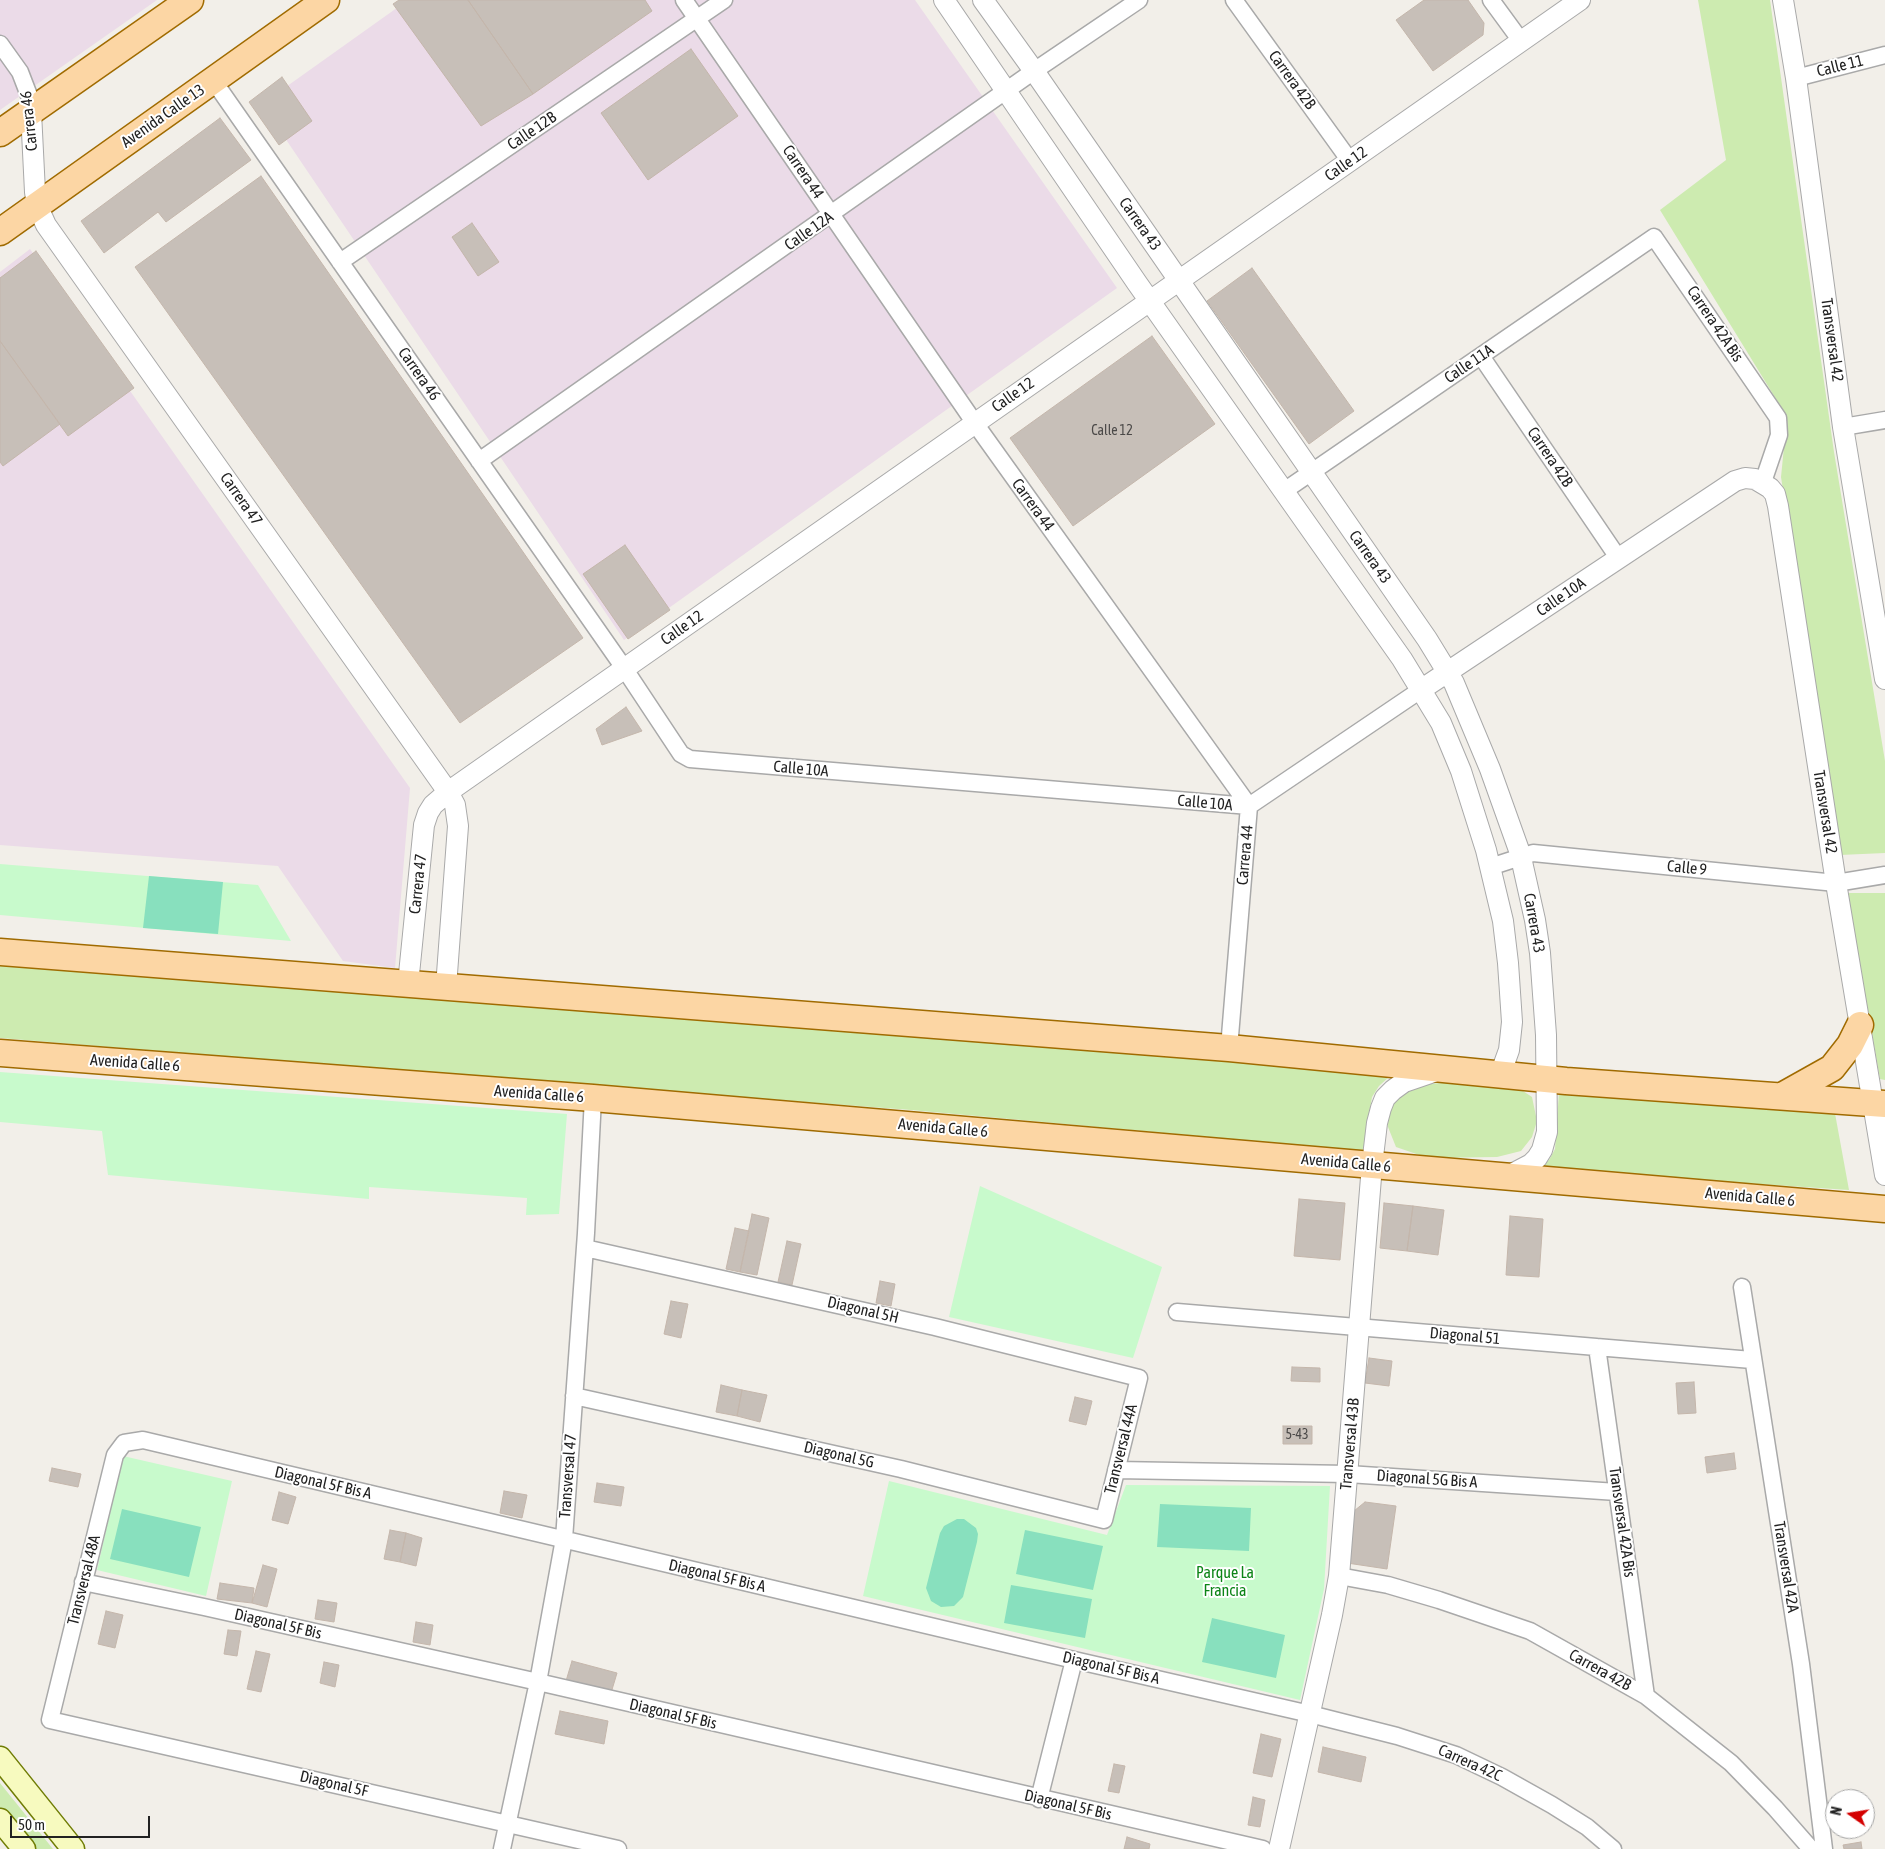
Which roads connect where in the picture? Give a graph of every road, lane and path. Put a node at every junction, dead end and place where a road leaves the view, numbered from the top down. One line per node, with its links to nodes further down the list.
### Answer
1 (190, 0): 20 (main road)
2 (326, 0): 18 (main road, Avenida Calle 13)
3 (684, 0): 12 (street, Carrera 44)
4 (724, 0): 12 (street, Calle 12B)
5 (944, 0): 19 (street, Carrera 43)
6 (983, 0): 16 (street, Carrera 43)
7 (1139, 0): 16 (street, Calle 12A)
8 (1234, 0): 22 (street, Carrera 42B)
9 (1491, 0): 13 (street)
10 (1580, 0): 13 (street, Calle 12)
11 (1783, 0): 17 (street, Transversal 42)
12 (697, 18): 24 (street, Carrera 44); 27 (street, Calle 12B)
13 (1521, 41): 22 (street, Calle 12)
14 (0, 44): 20 (street, Carrera 46)
15 (1885, 55): 17 (street, Calle 11)
16 (1034, 71): 19 (street, Calle 12A); 28 (street, Carrera 43)
17 (1796, 78): 33 (street, Transversal 42)
18 (213, 80): 23 (main road, Avenida Calle 13); 27 (street, Carrera 46)
19 (1006, 91): 24 (street, Calle 12A); 29 (street, Carrera 43)
20 (31, 112): 21 (main road); 23 (street, Carrera 46)
21 (0, 134)
22 (1350, 161): 28 (street, Calle 12)
23 (37, 205): 25 (main road, Avenida Calle 13); 43 (street, Carrera 47)
24 (832, 215): 32 (street, Carrera 44); 34 (street, Calle 12A)
25 (0, 232)
26 (1654, 237): 30 (street, Calle 11A); 36 (street, Carrera 42A Bis)
27 (340, 262): 34 (street, Carrera 46)
28 (1178, 280): 29 (street, Calle 12); 35 (street, Carrera 43)
29 (1149, 300): 32 (street, Calle 12); 37 (street, Carrera 43)
30 (1481, 356): 35 (street, Calle 11A); 38 (street, Carrera 42B)
31 (1885, 420): 33 (street)
32 (974, 422): 39 (street, Calle 12); 44 (street, Carrera 44)
33 (1844, 427): 41 (street, Transversal 42)
34 (479, 461): 39 (street, Carrera 46)
35 (1311, 472): 37 (street, Calle 11A); 40 (street, Carrera 43)
36 (1764, 482): 38 (street, Calle 10A); 48 (street, Transversal 42)
37 (1284, 491): 42 (street, Carrera 43)
38 (1619, 559): 40 (street, Calle 10A)
39 (624, 668): 43 (street, Calle 12); 44 (street, Calle 10A)
40 (1447, 673): 42 (street, Calle 10A); 45 (street, Carrera 43)
41 (1885, 679)
42 (1422, 690): 44 (street, Calle 10A); 46 (street, Carrera 43)
43 (448, 792): 50 (street, Carrera 47); 51 (street, Carrera 47)
44 (1250, 806): 53 (street, Carrera 44)
45 (1521, 857): 46 (street, Calle 9); 48 (street, Calle 9); 57 (street, Carrera 43)
46 (1490, 867): 56 (street, Carrera 43)
47 (1885, 875): 48 (street, Calle 9)
48 (1836, 883): 52 (street, Transversal 42)
49 (0, 952): 50 (main road)
50 (408, 984): 51 (main road)
51 (446, 987): 53 (main road)
52 (1860, 1025): 58 (main road); 60 (street, Transversal 42)
53 (1229, 1048): 55 (main road)
54 (0, 1053): 59 (main road, Avenida Calle 6)
55 (1441, 1069): 56 (main road); 61 (street, Transversal 43B)
56 (1500, 1074): 57 (main road)
57 (1547, 1079): 58 (main road); 63 (street, Carrera 43)
58 (1781, 1096): 60 (main road)
59 (593, 1098): 61 (main road, Avenida Calle 6); 65 (street, Transversal 47)
60 (1879, 1104): 62 (street, Transversal 42)
61 (1372, 1165): 63 (main road, Avenida Calle 6); 68 (street, Transversal 43B)
62 (1885, 1175)
63 (1508, 1176): 64 (main road, Avenida Calle 6)
64 (1885, 1209)
65 (585, 1248): 71 (street, Diagonal 5H); 72 (street, Transversal 47)
66 (1742, 1287): 70 (street, Transversal 42A)
67 (1177, 1312): 68 (street, Diagonal 51)
68 (1360, 1328): 69 (street, Diagonal 51); 75 (street, Transversal 43B)
69 (1597, 1347): 70 (street, Diagonal 51); 76 (street, Transversal 42A Bis)
70 (1752, 1360): 98 (street, Transversal 42A)
71 (1139, 1378): 74 (street, Transversal 44A)
72 (574, 1396): 77 (street, Diagonal 5G); 78 (street, Transversal 47)
73 (124, 1443): 78 (street, Diagonal 5F Bis A); 80 (street, Transversal 48A)
74 (1116, 1470): 75 (street, Diagonal 5G Bis A); 77 (street, Transversal 44A)
75 (1348, 1474): 76 (street, Diagonal 5G Bis A); 79 (street, Transversal 43B)
76 (1617, 1492): 83 (street, Transversal 42A Bis)
77 (1104, 1520)
78 (564, 1539): 81 (street, Diagonal 5F Bis A); 82 (street, Transversal 47)
79 (1339, 1576): 83 (street, Carrera 42B); 84 (street, Transversal 43B)
80 (83, 1582): 82 (street, Diagonal 5F Bis); 85 (street, Transversal 48A)
81 (1074, 1660): 84 (street, Diagonal 5F Bis A); 87 (street)
82 (538, 1682): 87 (street, Diagonal 5F Bis); 89 (street, Transversal 47)
83 (1646, 1696): 97 (street, Carrera 42B)
84 (1310, 1714): 95 (street, Transversal 43B); 96 (street, Carrera 42C)
85 (50, 1720): 89 (street, Diagonal 5F)
86 (0, 1758): 91 (main road)
87 (1038, 1799): 94 (street, Diagonal 5F Bis)
88 (0, 1820): 90 (main road)
89 (507, 1825): 92 (street, Transversal 47); 93 (street, Diagonal 5F)
90 (24, 1849)
91 (73, 1849)
92 (502, 1849)
93 (618, 1849)
94 (1263, 1849)
95 (1279, 1849)
96 (1613, 1849)
97 (1811, 1849)
98 (1824, 1849)

